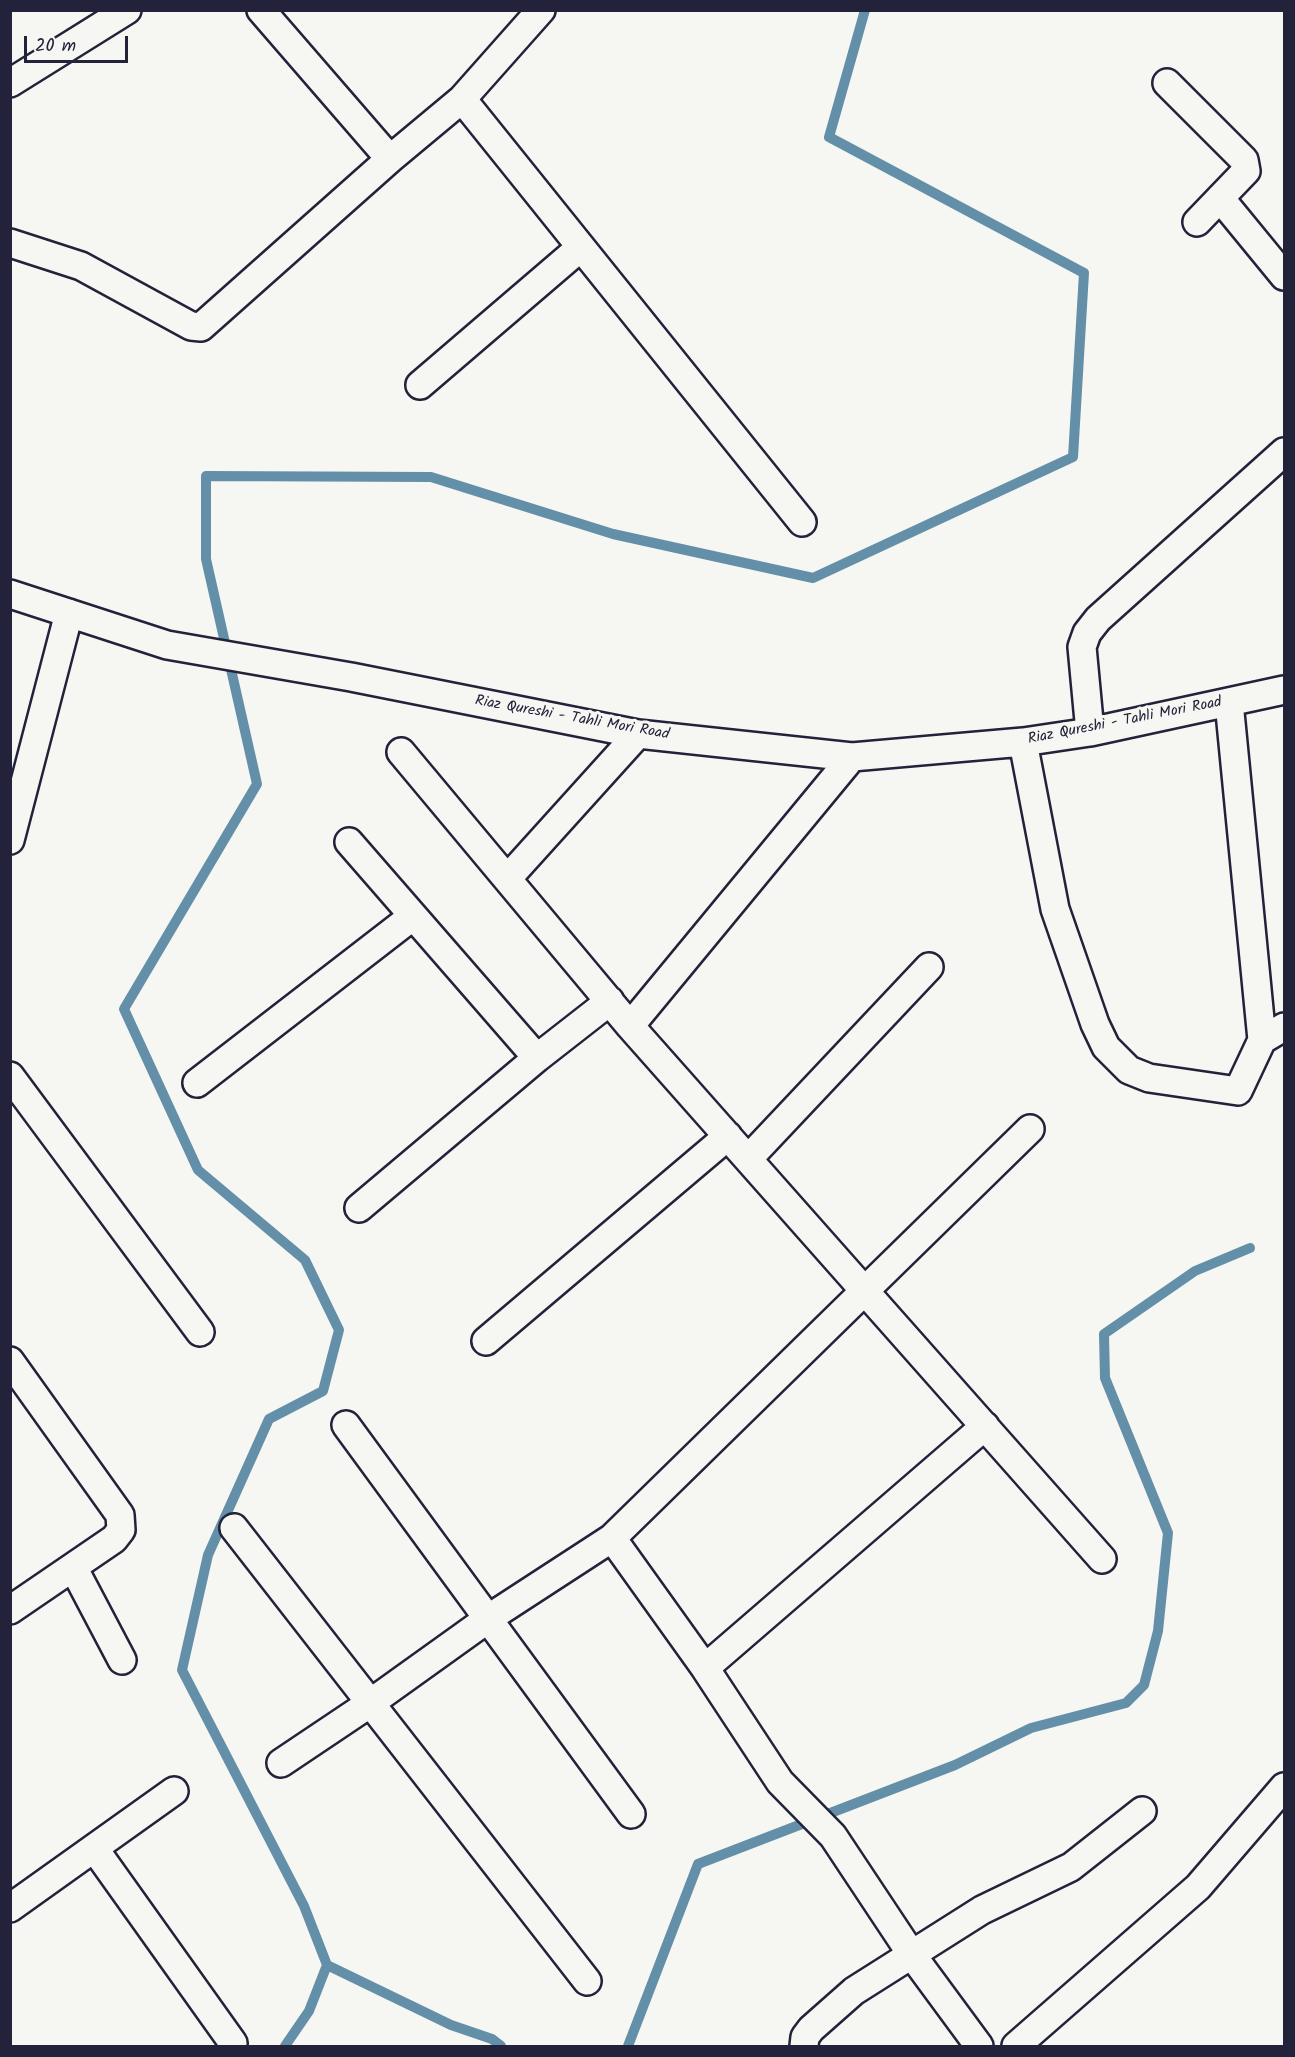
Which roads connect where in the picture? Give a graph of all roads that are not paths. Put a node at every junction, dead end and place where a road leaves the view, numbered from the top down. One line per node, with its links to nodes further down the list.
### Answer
1 (126, 10): 4 (street)
2 (261, 10): 7 (street)
3 (542, 10): 6 (street)
4 (10, 83)
5 (1167, 83): 8 (street)
6 (462, 99): 7 (street); 11 (street)
7 (390, 159): 10 (street)
8 (1220, 198): 9 (street); 12 (street)
9 (1197, 222)
10 (10, 243)
11 (581, 247): 13 (street); 15 (street)
12 (1284, 276)
13 (420, 385)
14 (1284, 452): 20 (street)
15 (802, 522)
16 (10, 594): 17 (street, Riaz Qureshi - Tahli Mori Road)
17 (69, 613): 21 (street, Riaz Qureshi - Tahli Mori Road); 25 (street)
18 (1284, 690): 19 (street, Riaz Qureshi - Tahli Mori Road)
19 (1230, 702): 20 (street, Riaz Qureshi - Tahli Mori Road); 32 (street)
20 (1090, 732): 22 (street, Riaz Qureshi - Tahli Mori Road)
21 (638, 734): 24 (street, Riaz Qureshi - Tahli Mori Road); 27 (street)
22 (1023, 742): 24 (street, Riaz Qureshi - Tahli Mori Road); 32 (street)
23 (401, 752): 27 (street)
24 (852, 757): 31 (street)
25 (10, 840)
26 (350, 842): 28 (street)
27 (507, 879): 30 (street)
28 (414, 916): 33 (street); 35 (street)
29 (929, 966): 38 (street)
30 (610, 1001): 31 (street); 33 (street)
31 (630, 1026): 37 (street)
32 (1273, 1033)
33 (537, 1058): 39 (street)
34 (10, 1076): 41 (street)
35 (196, 1083)
36 (1030, 1129): 40 (street)
37 (728, 1136): 38 (street); 42 (street)
38 (748, 1159): 40 (street)
39 (358, 1208)
40 (864, 1290): 45 (street); 47 (street)
41 (200, 1332)
42 (486, 1341)
43 (10, 1361): 49 (street)
44 (346, 1425): 51 (street)
45 (985, 1426): 48 (street); 53 (street)
46 (234, 1528): 54 (street)
47 (612, 1538): 51 (street); 53 (street)
48 (1102, 1559)
49 (73, 1567): 50 (street); 52 (street)
50 (10, 1610)
51 (489, 1618): 54 (street); 59 (street)
52 (122, 1660)
53 (705, 1668): 62 (street)
54 (369, 1704): 55 (street); 63 (street)
55 (280, 1763)
56 (1284, 1787): 67 (street)
57 (174, 1791): 60 (street)
58 (1142, 1811): 62 (street)
59 (631, 1814)
60 (94, 1848): 61 (street); 64 (street)
61 (10, 1908)
62 (912, 1955): 65 (street); 66 (street)
63 (587, 1981)
64 (233, 2043)
65 (804, 2046)
66 (979, 2046)
67 (1016, 2046)

